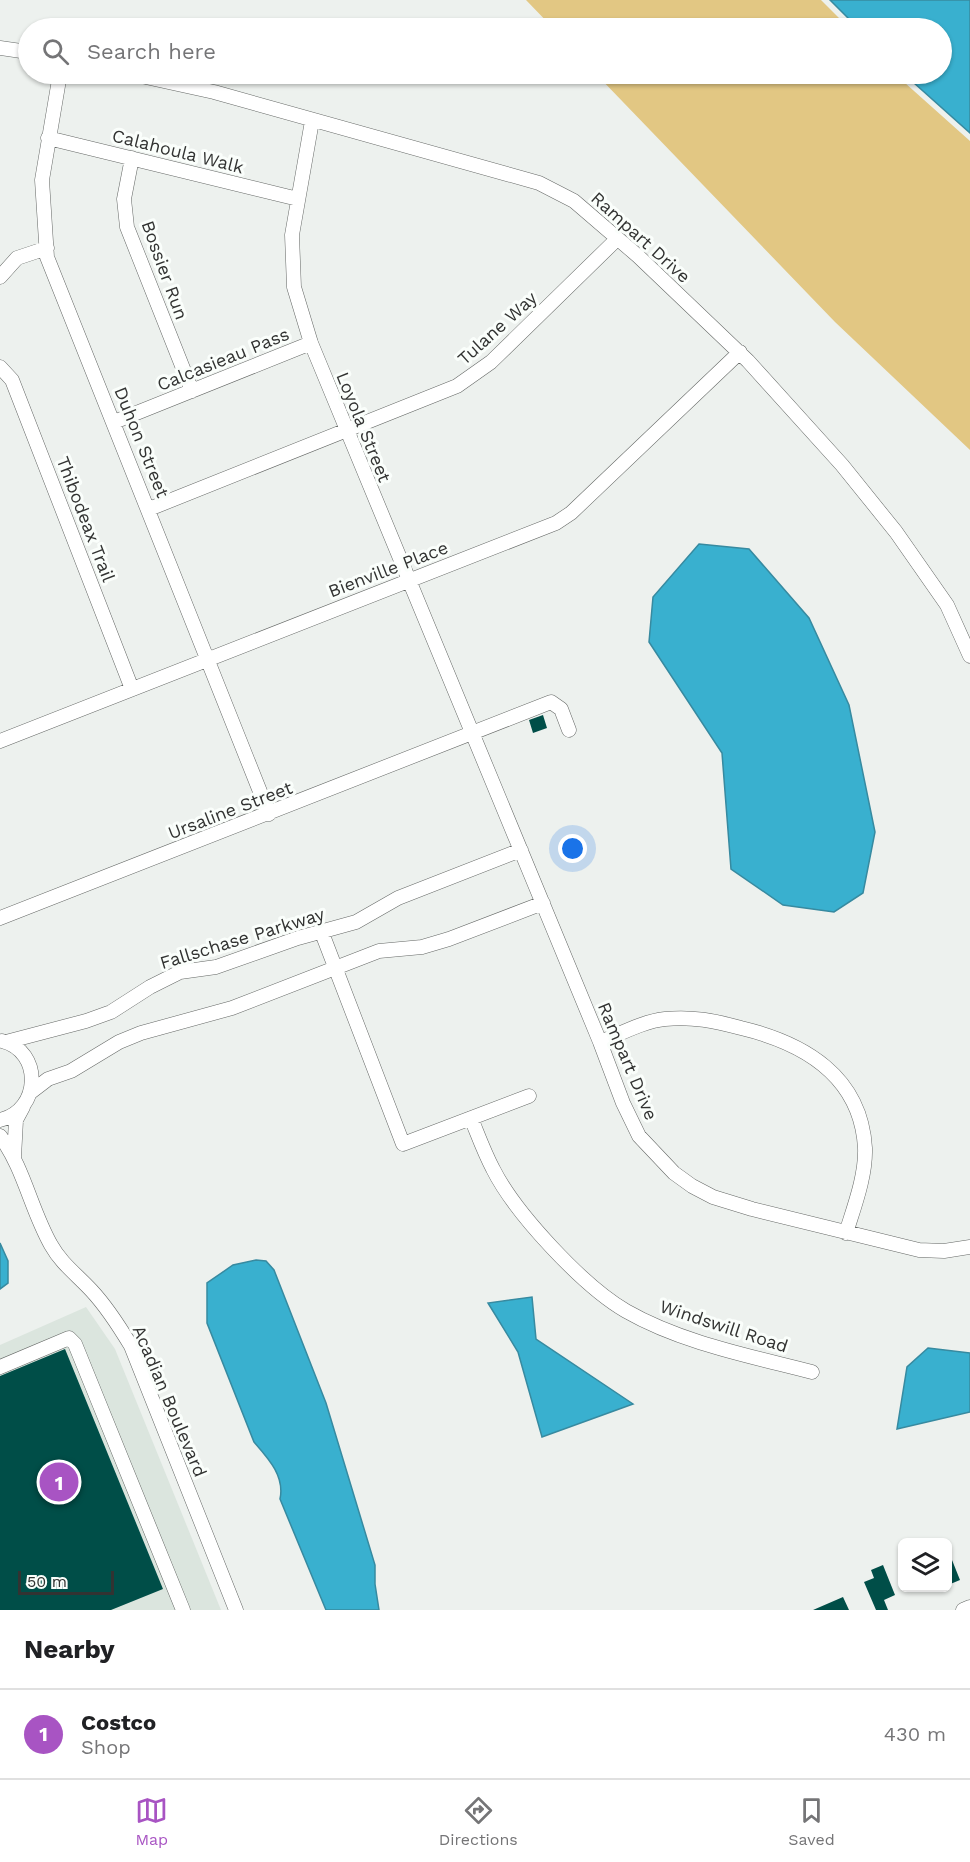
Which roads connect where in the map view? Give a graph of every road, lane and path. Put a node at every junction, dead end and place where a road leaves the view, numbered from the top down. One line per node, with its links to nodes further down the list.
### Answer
1 (0, 48): 2 (street)
2 (18, 51)
3 (58, 84): 6 (street, Duhon Street)
4 (178, 84): 5 (street, Rampart Drive)
5 (312, 121): 8 (street, Loyola Street); 9 (street, Rampart Drive)
6 (48, 138): 7 (street, Calahoula Walk); 10 (street, Duhon Street)
7 (132, 158): 8 (street, Calahoula Walk); 15 (street, Bossier Run)
8 (298, 199): 12 (street, Loyola Street)
9 (617, 239): 13 (street, Rampart Drive); 17 (street, Tulane Way)
10 (46, 248): 11 (street); 16 (street, Duhon Street)
11 (0, 277)
12 (311, 343): 15 (street, Calcasieau Pass); 17 (street, Loyola Street)
13 (740, 352): 19 (street, Bienville Place); 20 (street, Rampart Drive)
14 (0, 366): 22 (street, Thibodeax Trail)
15 (192, 391): 16 (street, Calcasieau Pass)
16 (114, 422): 18 (street, Duhon Street)
17 (346, 430): 18 (street, Tulane Way); 19 (street, Loyola Street)
18 (149, 509): 21 (street, Duhon Street)
19 (408, 580): 21 (street, Bienville Place); 24 (street, Loyola Street)
20 (970, 656)
21 (207, 659): 22 (street, Bienville Place); 26 (street, Duhon Street)
22 (132, 689): 25 (street, Bienville Place)
23 (569, 730): 24 (street, Ursaline Street)
24 (472, 733): 26 (street, Ursaline Street); 27 (street, Rampart Drive)
25 (0, 741)
26 (269, 814): 29 (street, Ursaline Street)
27 (521, 850): 28 (street, Rampart Drive); 30 (street, Fallschase Parkway)
28 (543, 903): 31 (street); 33 (street, Rampart Drive)
29 (0, 918)
30 (322, 933): 31 (street); 32 (street, Fallschase Parkway)
31 (336, 968): 34 (street); 37 (street)
32 (3, 1041): 34 (street)
33 (600, 1042): 41 (street, Rampart Drive); 41 (street)
34 (31, 1092): 36 (street, Acadian Boulevard)
35 (529, 1096): 37 (street)
36 (24, 1105): 38 (street); 40 (street, Acadian Boulevard)
37 (471, 1118): 44 (street, Windswill Road)
38 (0, 1119)
39 (0, 1136): 40 (street, Acadian Boulevard)
40 (14, 1157): 47 (street, Acadian Boulevard)
41 (846, 1233): 42 (street, Rampart Drive)
42 (970, 1247)
43 (0, 1367): 46 (street)
44 (812, 1372)
45 (970, 1607): 48 (street)
46 (183, 1610)
47 (236, 1610)
48 (963, 1610)

